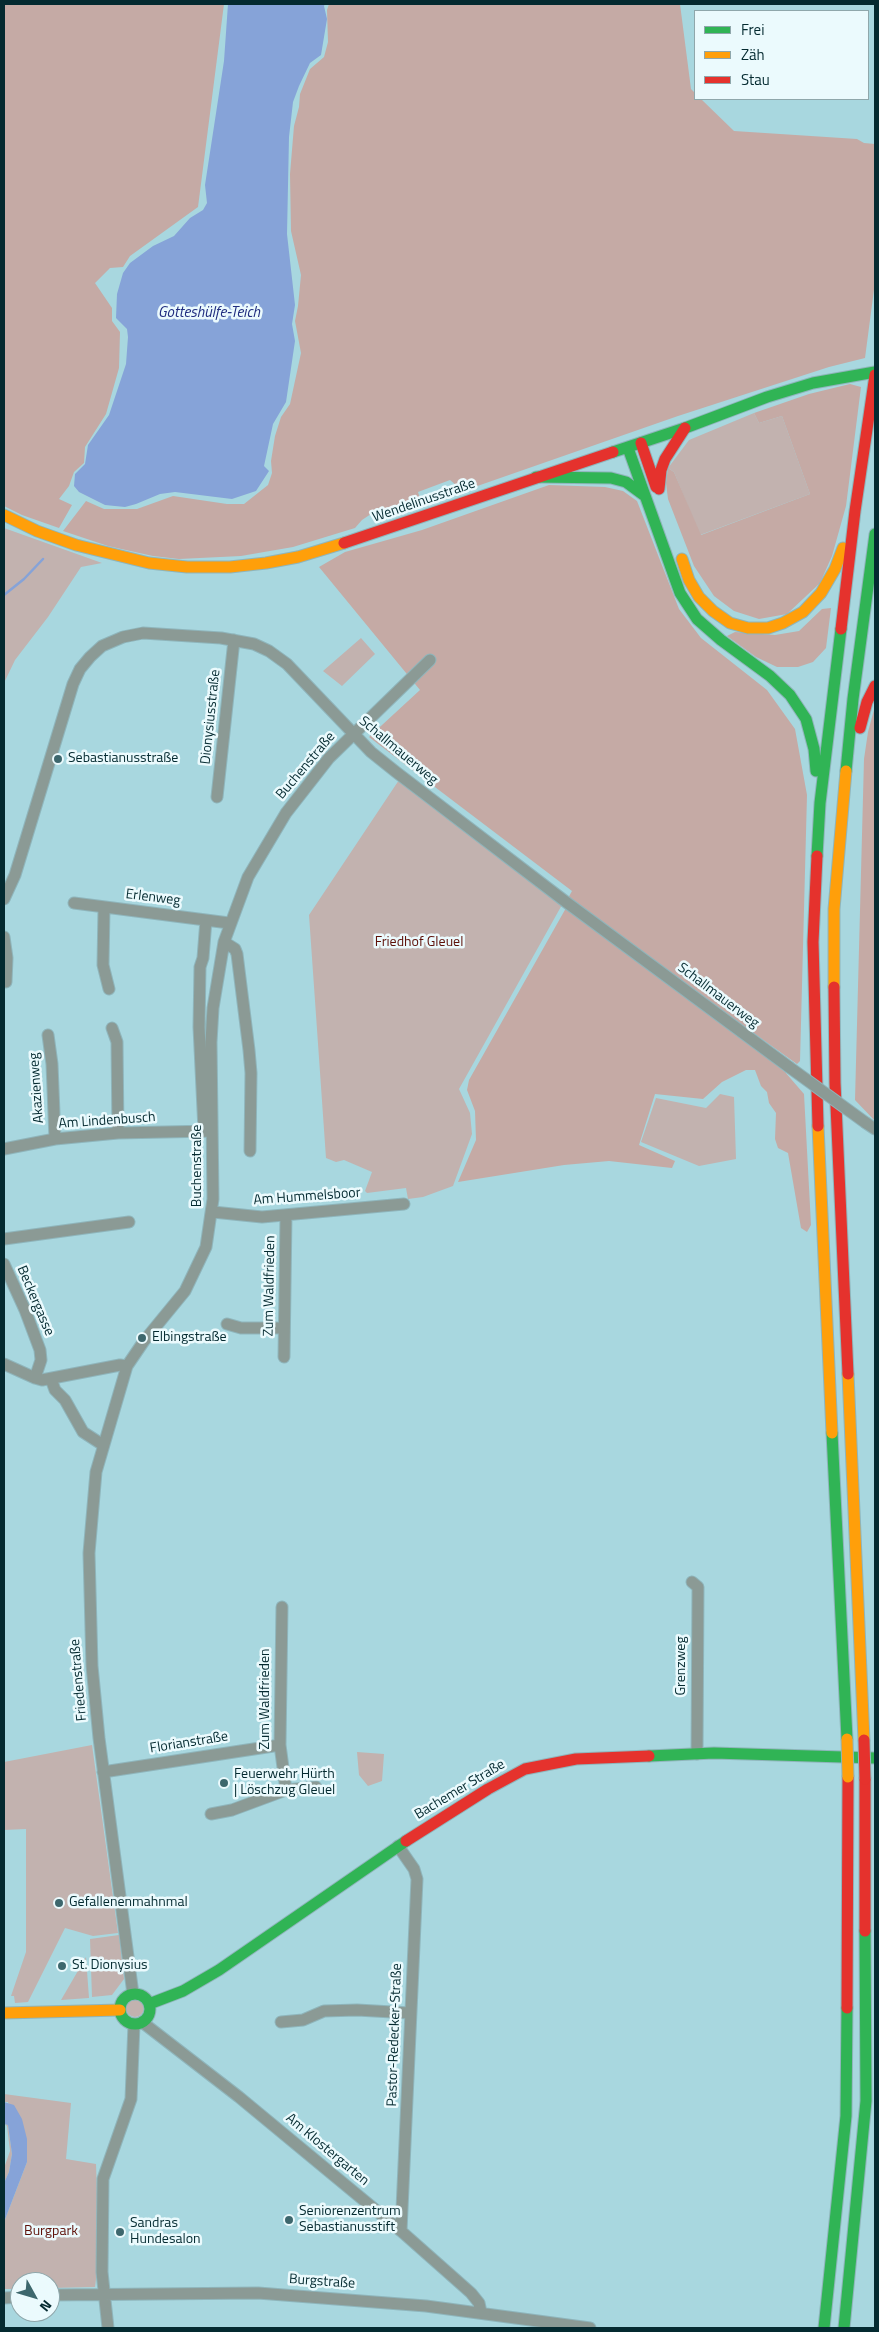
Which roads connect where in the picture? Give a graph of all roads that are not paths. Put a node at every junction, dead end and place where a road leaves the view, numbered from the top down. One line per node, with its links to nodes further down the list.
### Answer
1 (875, 373): 2 (main road, Wendelinusstraße); 7 (main road)
2 (685, 428): 3 (main road, Wendelinusstraße); 3 (main road)
3 (641, 443): 4 (main road, Wendelinusstraße)
4 (628, 448): 5 (main road, Wendelinusstraße); 6 (main road)
5 (536, 477): 6 (main road); 8 (main road, Wendelinusstraße)
6 (645, 496): 17 (main road)
7 (855, 511): 10 (main road); 17 (main road)
8 (4, 515)
9 (875, 534): 15 (main road)
10 (677, 545)
11 (234, 640): 14 (street, Schallmauerweg); 16 (street, Dionysiusstraße); 18 (street, Schallmauerweg)
12 (430, 660): 14 (street, Buchenstraße)
13 (875, 686): 15 (main road)
14 (354, 734): 22 (street, Buchenstraße); 29 (street, Schallmauerweg, bridge)
15 (844, 791): 73 (main road, bridge)
16 (217, 797)
17 (820, 803): 72 (main road, bridge)
18 (4, 899)
19 (74, 903): 20 (street, Erlenweg)
20 (104, 908): 21 (street, Erlenweg); 26 (street)
21 (206, 920): 22 (street, Erlenweg); 30 (street, Buchenstraße)
22 (229, 923): 24 (street, Buchenstraße)
23 (4, 937): 25 (street)
24 (224, 942): 30 (street, Buchenstraße); 34 (street)
25 (6, 982)
26 (109, 989)
27 (112, 1028): 31 (street)
28 (48, 1035): 32 (street, Akazienweg)
29 (871, 1126)
30 (209, 1130): 31 (street, Am Lindenbusch); 36 (street, Buchenstraße)
31 (118, 1133): 32 (street, Am Lindenbusch)
32 (55, 1139): 33 (street, Am Lindenbusch)
33 (4, 1149)
34 (250, 1151)
35 (404, 1204): 37 (street, Am Hummelsboor)
36 (213, 1212): 37 (street, Am Hummelsboor); 45 (street, Buchenstraße)
37 (286, 1215): 42 (street, Zum Waldfrieden)
38 (129, 1222): 39 (street)
39 (4, 1238)
40 (4, 1264): 46 (street, Beckergasse)
41 (227, 1324): 42 (street)
42 (284, 1328): 43 (street, Zum Waldfrieden)
43 (284, 1357)
44 (4, 1364): 46 (street)
45 (128, 1366): 47 (street); 48 (street, Friedenstraße)
46 (35, 1378): 47 (street)
47 (51, 1378): 48 (street)
48 (103, 1446): 54 (street, Friedenstraße)
49 (692, 1582): 52 (street, Grenzweg)
50 (282, 1607): 51 (street, Zum Waldfrieden)
51 (280, 1745): 54 (street, Florianstraße); 56 (street, Zum Waldfrieden)
52 (697, 1754): 53 (main road, Bachemer Straße); 58 (main road, Bachemer Straße)
53 (875, 1758)
54 (103, 1772): 59 (street, Friedenstraße)
55 (316, 1787): 56 (street)
56 (286, 1790): 57 (street)
57 (211, 1814)
58 (398, 1846): 60 (main road, Bachemer Straße); 63 (street, Pastor-Redecker-Straße)
59 (133, 1994): 60 (main road); 61 (main road)
60 (149, 2004): 65 (main road)
61 (120, 2010): 62 (main road); 65 (main road)
62 (4, 2012)
63 (410, 2013): 64 (street); 66 (street, Pastor-Redecker-Straße)
64 (281, 2022)
65 (138, 2023): 66 (street, Am Klostergarten); 67 (street)
66 (401, 2231): 69 (street, Am Klostergarten)
67 (104, 2294): 68 (street, Burgstraße); 69 (street, Burgstraße); 70 (street)
68 (60, 2295)
69 (481, 2312): 71 (street, Burgstraße)
70 (108, 2328)
71 (590, 2328)
72 (824, 2328)
73 (844, 2328)

